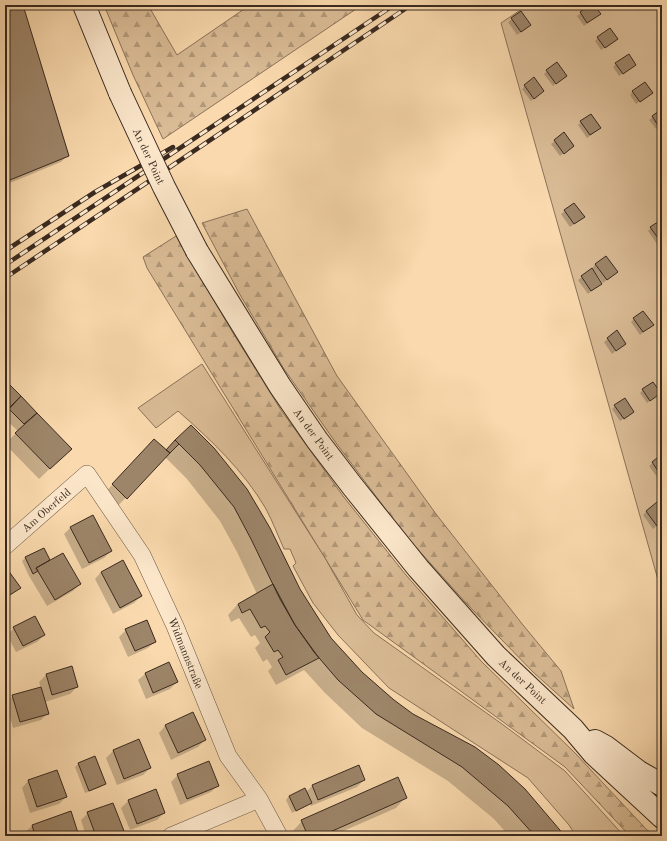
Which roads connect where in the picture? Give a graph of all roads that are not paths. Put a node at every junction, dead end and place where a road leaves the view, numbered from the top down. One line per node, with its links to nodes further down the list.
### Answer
1 (84, 5): 4 (street, An der Point, bridge)
2 (87, 474): 3 (street, Am Oberfeld); 8 (street, Widmannstraße)
3 (5, 546)
4 (573, 729): 5 (street, An der Point); 9 (street, An der Point)
5 (639, 772): 6 (street, An der Point); 7 (street, An der Point)
6 (662, 785)
7 (662, 793)
8 (259, 799): 10 (street); 11 (street, Widmannstraße)
9 (662, 817)
10 (171, 836)
11 (279, 836)

